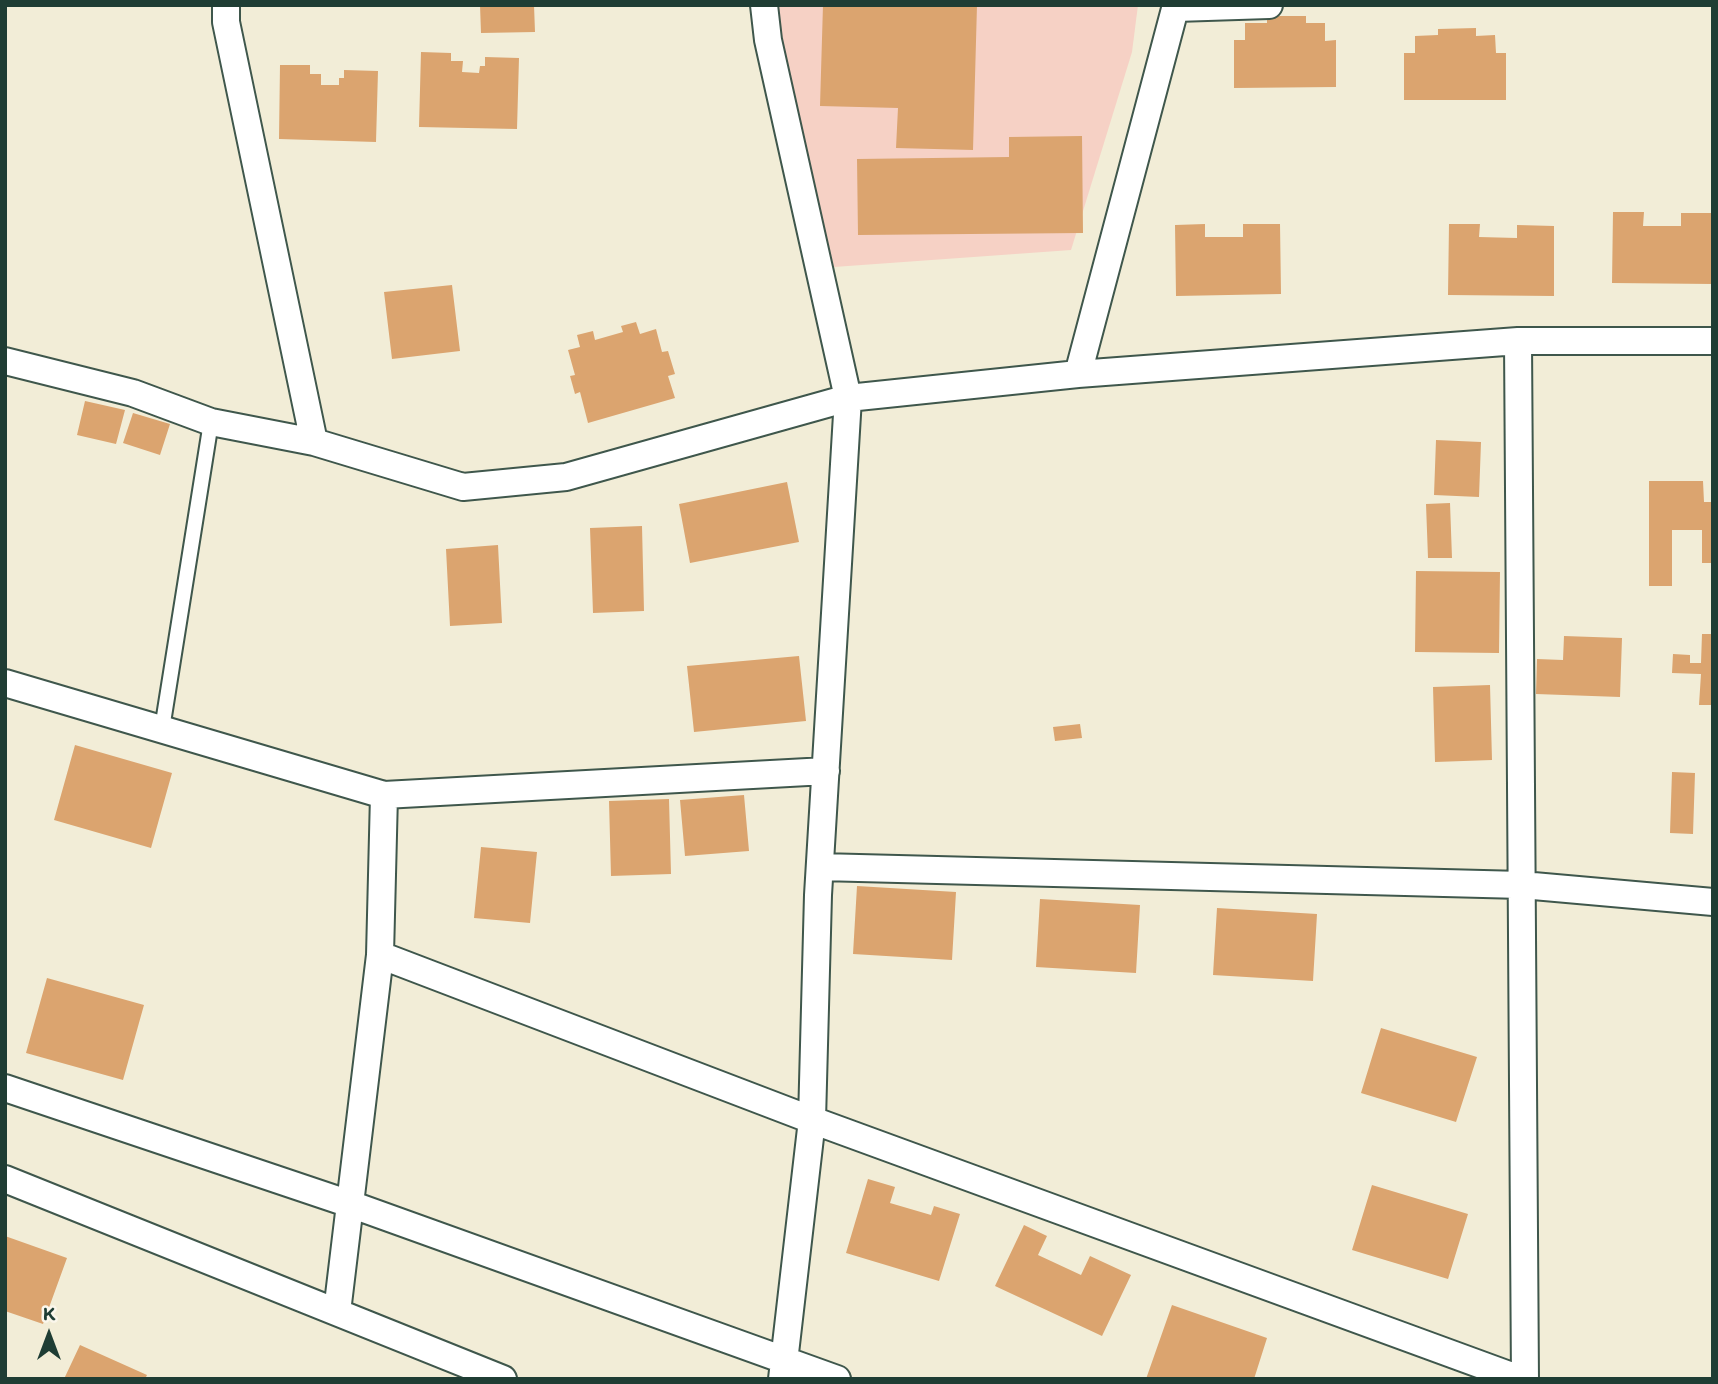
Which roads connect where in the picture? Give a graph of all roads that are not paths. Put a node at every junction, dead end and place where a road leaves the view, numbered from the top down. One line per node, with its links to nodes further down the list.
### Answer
1 (226, 5): 11 (street)
2 (764, 5): 9 (street)
3 (1269, 5): 4 (street)
4 (1176, 7): 8 (street)
5 (1518, 341): 6 (street); 8 (street); 17 (street)
6 (1713, 341)
7 (5, 361): 10 (street)
8 (1078, 374): 9 (street)
9 (848, 398): 11 (street); 14 (street)
10 (211, 422): 11 (street); 13 (lane)
11 (314, 442)
12 (5, 682): 13 (street)
13 (162, 729): 15 (street)
14 (826, 771): 15 (street); 16 (street)
15 (384, 795): 19 (street)
16 (820, 867): 17 (street); 21 (street)
17 (1522, 885): 18 (street); 29 (street)
18 (1713, 902)
19 (380, 955): 21 (street); 23 (street)
20 (5, 1088): 23 (street)
21 (812, 1121): 25 (street); 28 (street)
22 (5, 1180): 24 (street)
23 (350, 1204): 24 (street); 25 (street)
24 (337, 1312): 26 (street)
25 (783, 1369): 27 (street)
26 (503, 1379)
27 (837, 1379)
28 (1520, 1379)
29 (1525, 1379)

